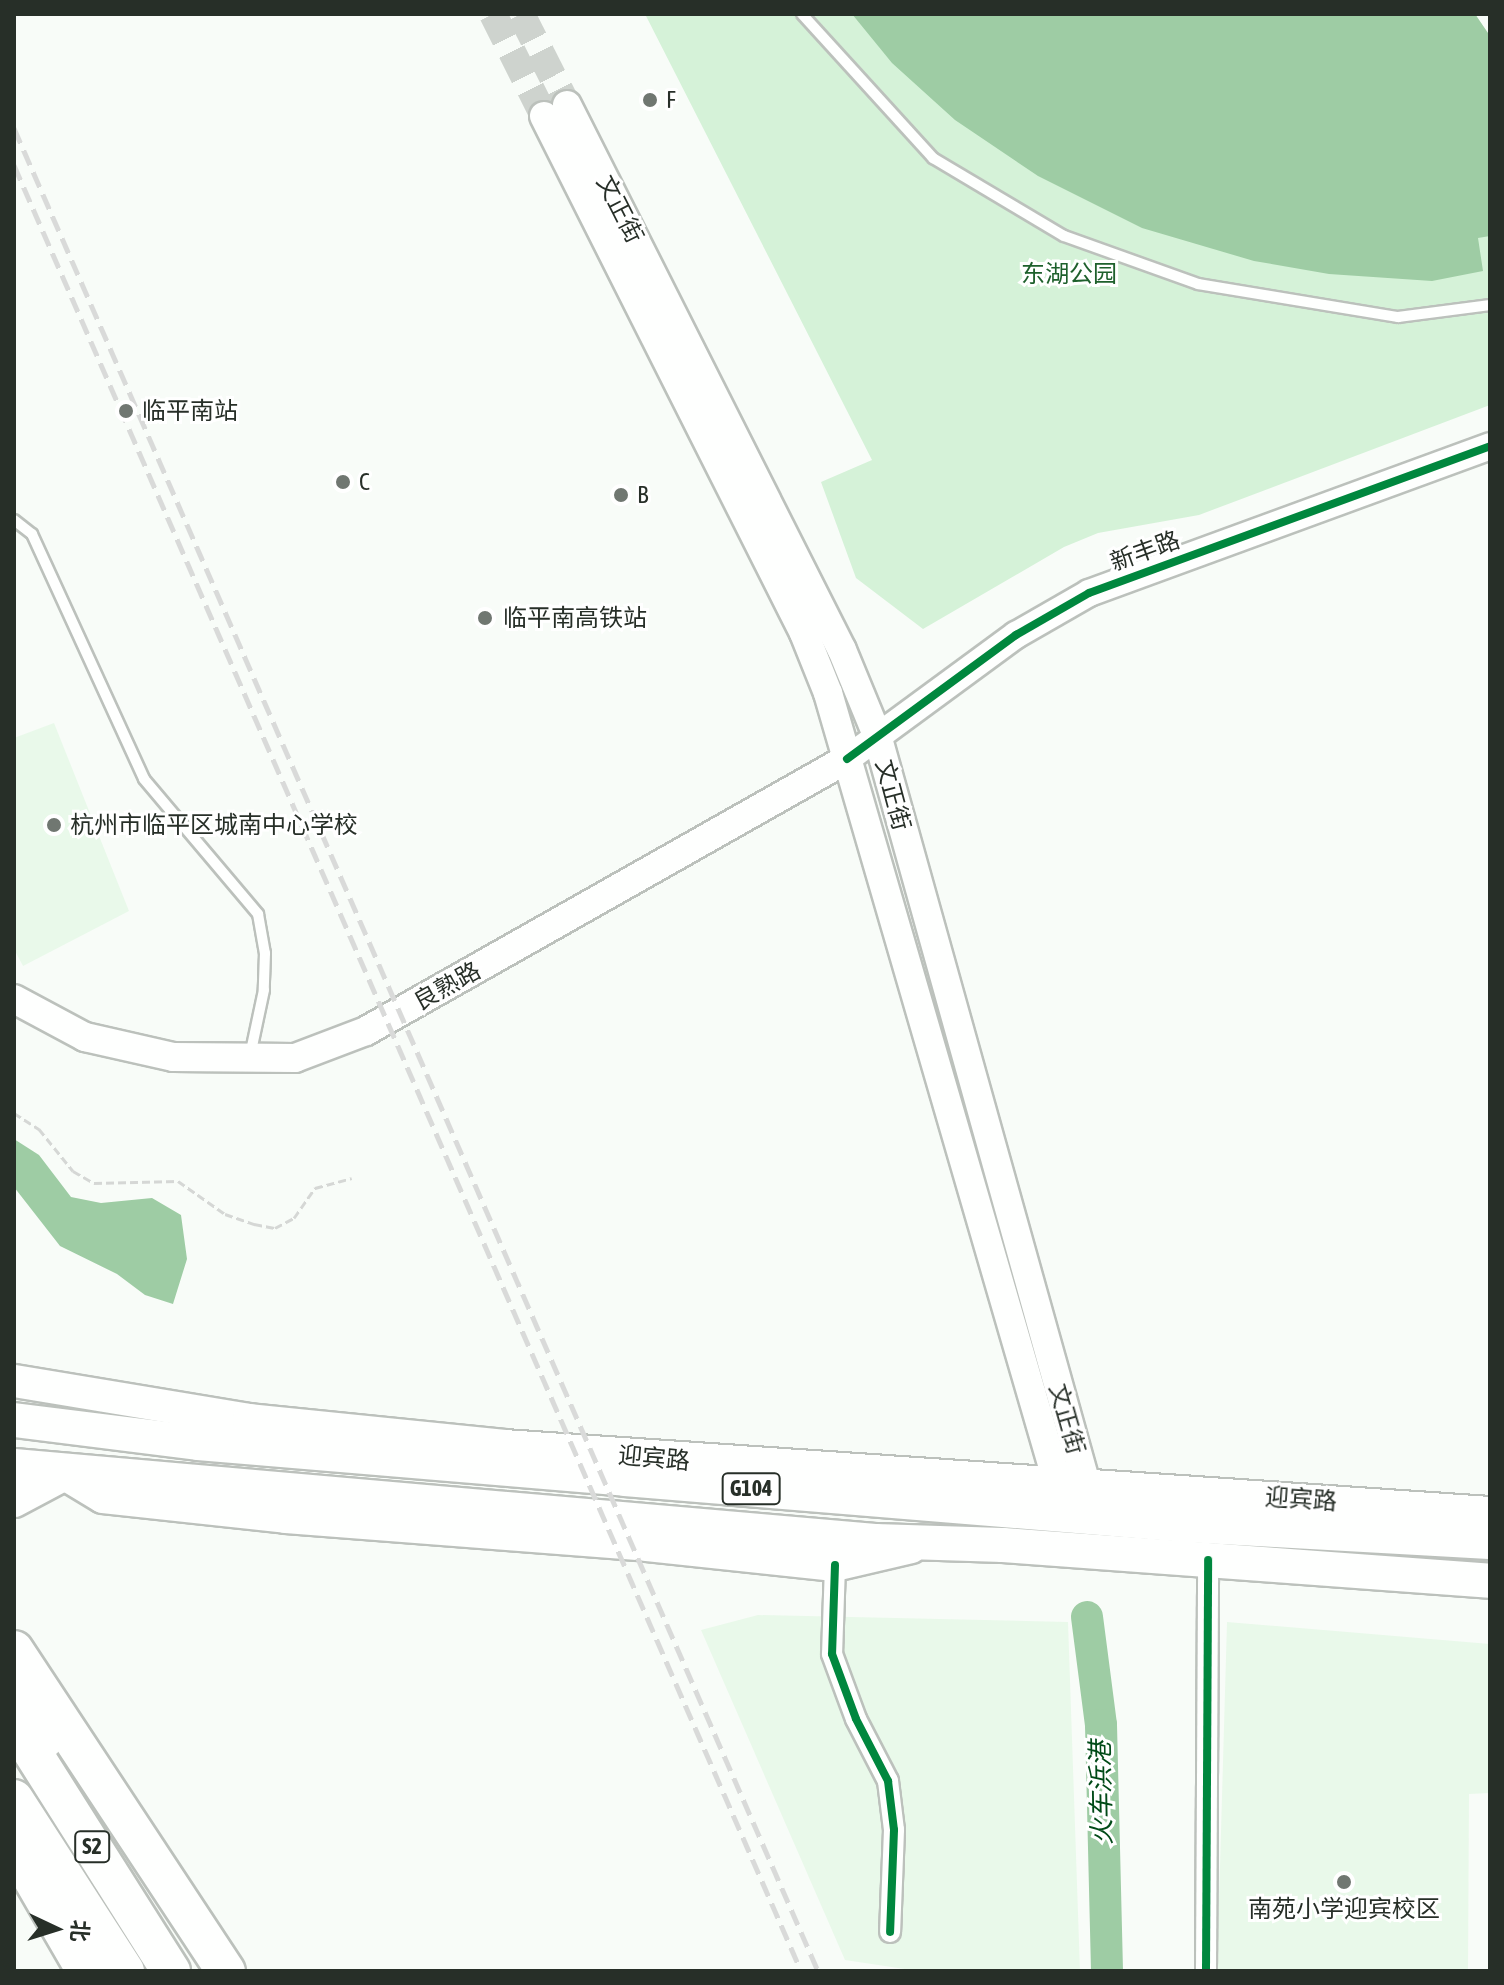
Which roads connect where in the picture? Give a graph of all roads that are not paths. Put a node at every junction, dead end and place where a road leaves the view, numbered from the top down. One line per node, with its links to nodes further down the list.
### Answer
1 (802, 14): 2 (lane)
2 (1490, 305)
3 (1490, 446): 5 (street, 新丰路)
4 (14, 520): 8 (lane)
5 (877, 735): 6 (street, 新丰路); 6 (main road, 文正街); 13 (main road, 文正街)
6 (847, 759): 8 (main road, 良熟路); 13 (main road, 文正街)
7 (14, 999): 8 (main road, 良熟路)
8 (250, 1058)
9 (14, 1381): 13 (main road, 迎宾路)
10 (14, 1420): 16 (highway, 迎宾路 / G104)
11 (14, 1466): 12 (highway, G104)
12 (65, 1474): 14 (main road); 17 (highway, G104); 19 (main road)
13 (1072, 1482): 15 (main road, 迎宾路)
14 (14, 1501)
15 (1490, 1513)
16 (1490, 1542)
17 (930, 1543): 18 (highway, G104); 19 (main road)
18 (1208, 1560): 20 (highway, G104); 34 (street)
19 (835, 1565): 27 (street)
20 (1490, 1581)
21 (14, 1650): 33 (highway)
22 (14, 1692): 32 (main road)
23 (14, 1723): 31 (highway, S2)
24 (14, 1799): 30 (highway, S2)
25 (14, 1828): 29 (main road)
26 (14, 1847): 28 (highway)
27 (890, 1932)
28 (86, 1971)
29 (102, 1971)
30 (125, 1971)
31 (171, 1971)
32 (192, 1971)
33 (226, 1971)
34 (1206, 1971)

